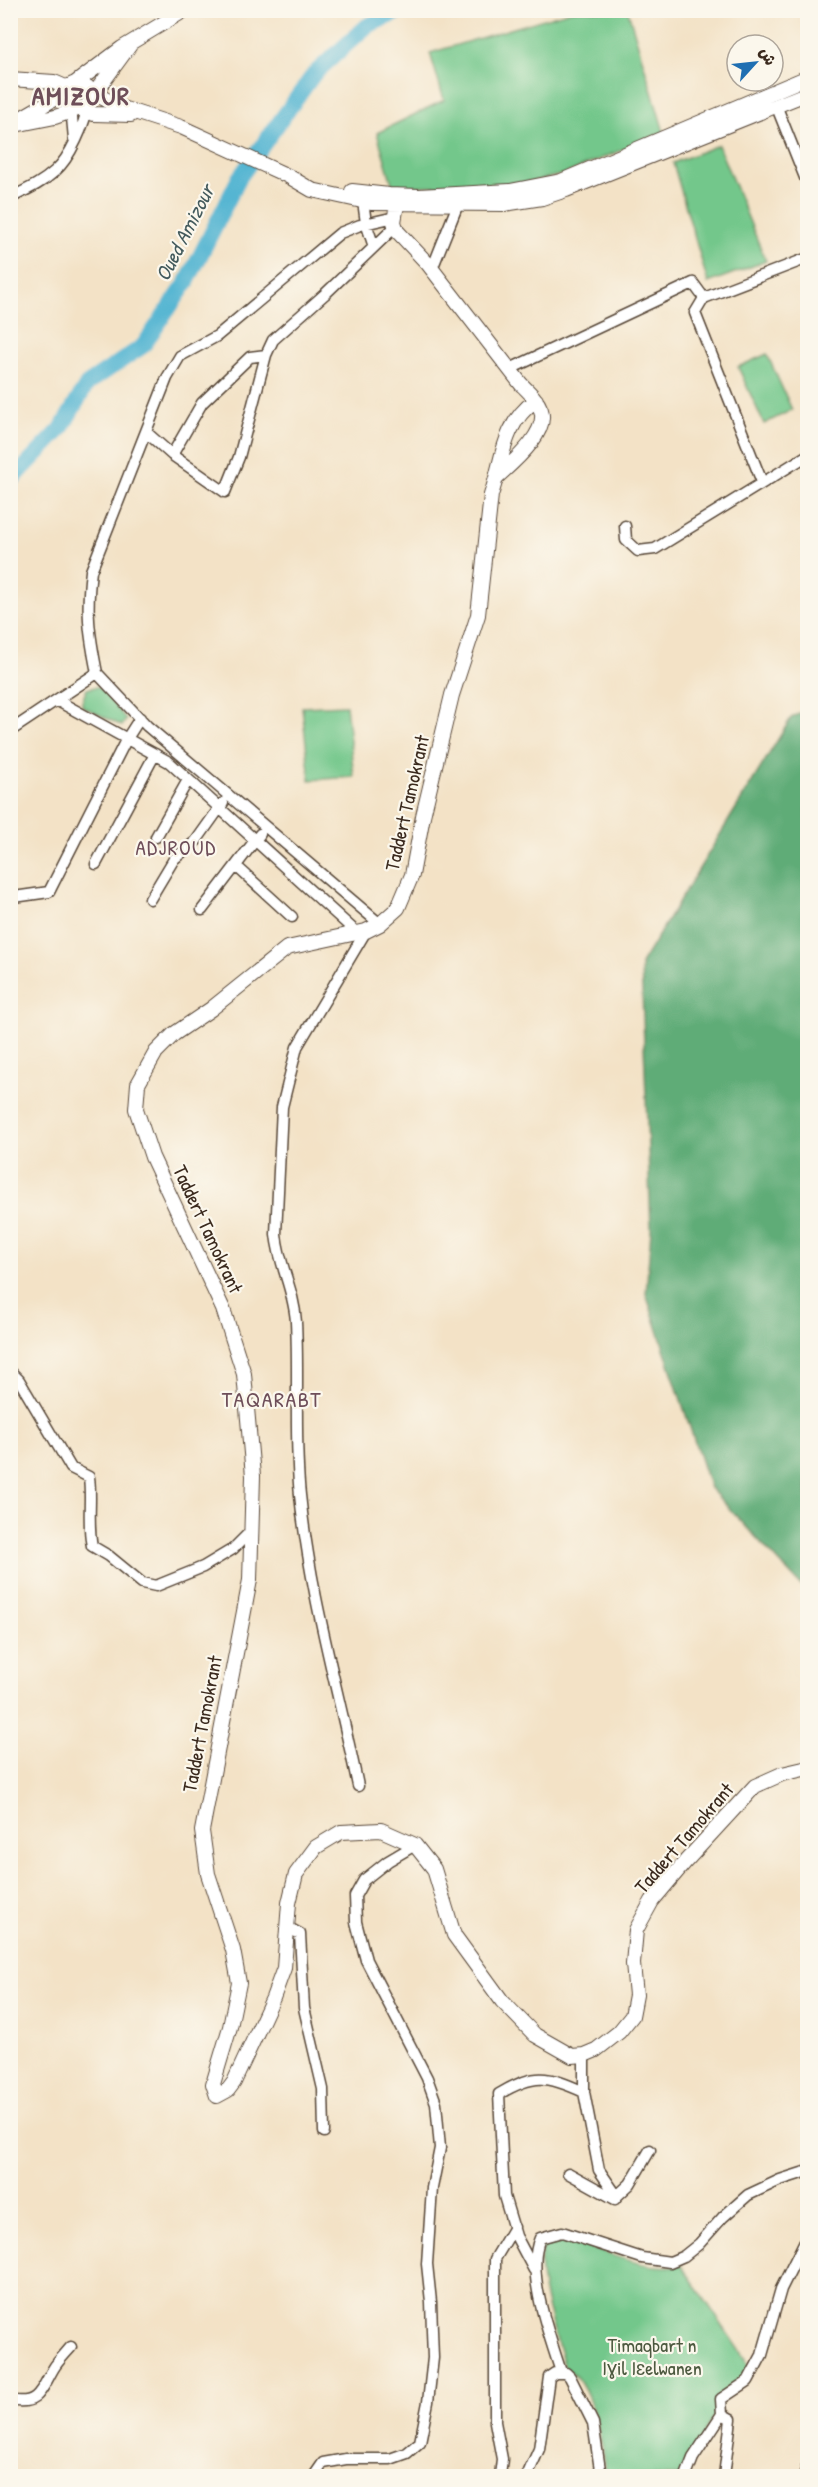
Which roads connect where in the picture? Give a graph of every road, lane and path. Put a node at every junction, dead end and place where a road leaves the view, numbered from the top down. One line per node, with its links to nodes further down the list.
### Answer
1 (185, 10): 2 (main road)
2 (131, 43): 3 (main road); 6 (main road)
3 (111, 72): 8 (main road); 10 (main road)
4 (807, 77): 13 (main road)
5 (10, 79): 6 (main road)
6 (69, 88): 8 (main road); 8 (main road); 12 (main road)
7 (807, 93): 9 (main road)
8 (84, 104): 10 (main road); 11 (main road); 12 (main road); 16 (street)
9 (776, 105): 13 (main road); 15 (street)
10 (122, 108): 11 (main road)
11 (141, 115): 14 (main road)
12 (10, 124)
13 (664, 146): 18 (main road); 19 (main road)
14 (288, 176): 17 (main road); 19 (main road)
15 (807, 185)
16 (10, 198)
17 (363, 201): 19 (main road); 20 (street)
18 (458, 204): 19 (main road); 23 (street)
19 (396, 211): 20 (street); 21 (street); 23 (main road)
20 (366, 223): 21 (street); 28 (street)
21 (374, 247): 25 (street)
22 (807, 258): 24 (street)
23 (432, 269): 26 (main road)
24 (704, 298): 26 (street); 32 (street)
25 (266, 355): 29 (street); 29 (street)
26 (510, 369): 27 (main road)
27 (536, 400): 31 (main road, Taddert Tamokrant); 31 (main road)
28 (146, 432): 29 (street); 34 (street)
29 (172, 454)
30 (807, 455): 32 (street)
31 (497, 477): 52 (main road, Taddert Tamokrant)
32 (762, 482): 33 (street)
33 (625, 526)
34 (97, 673): 35 (street); 36 (street)
35 (58, 700): 37 (street); 38 (street)
36 (140, 718): 38 (street); 41 (street)
37 (10, 731)
38 (126, 740): 39 (street); 48 (street)
39 (155, 754): 40 (street); 46 (street)
40 (188, 780): 42 (street); 44 (street)
41 (229, 795): 42 (street); 43 (street)
42 (220, 808): 45 (street); 49 (street)
43 (265, 826): 45 (street); 52 (street)
44 (156, 837)
45 (256, 840): 47 (street); 53 (street)
46 (96, 864)
47 (236, 866): 50 (street); 51 (street)
48 (14, 897)
49 (150, 899)
50 (202, 910)
51 (292, 917)
52 (380, 924): 53 (main road, Taddert Tamokrant)
53 (361, 932): 55 (main road, Taddert Tamokrant); 57 (street)
54 (10, 1371): 55 (street)
55 (251, 1531): 59 (main road, Taddert Tamokrant)
56 (807, 1768): 60 (main road, Taddert Tamokrant)
57 (358, 1786)
58 (415, 1845): 59 (main road, Taddert Tamokrant); 60 (main road, Taddert Tamokrant); 75 (street)
59 (287, 1927): 62 (street)
60 (584, 2055): 61 (street)
61 (584, 2092): 66 (street); 67 (street)
62 (324, 2132)
63 (650, 2150): 66 (street)
64 (807, 2171): 69 (street)
65 (568, 2173): 66 (street)
66 (617, 2196)
67 (514, 2228): 69 (street); 76 (street)
68 (807, 2235): 73 (street)
69 (534, 2270): 71 (street)
70 (71, 2347): 72 (street)
71 (561, 2372): 77 (street); 78 (street)
72 (10, 2400)
73 (722, 2415): 79 (street); 80 (street)
74 (807, 2464): 81 (street)
75 (315, 2476)
76 (500, 2476)
77 (526, 2476)
78 (601, 2476)
79 (686, 2476)
80 (724, 2476)
81 (804, 2476)

